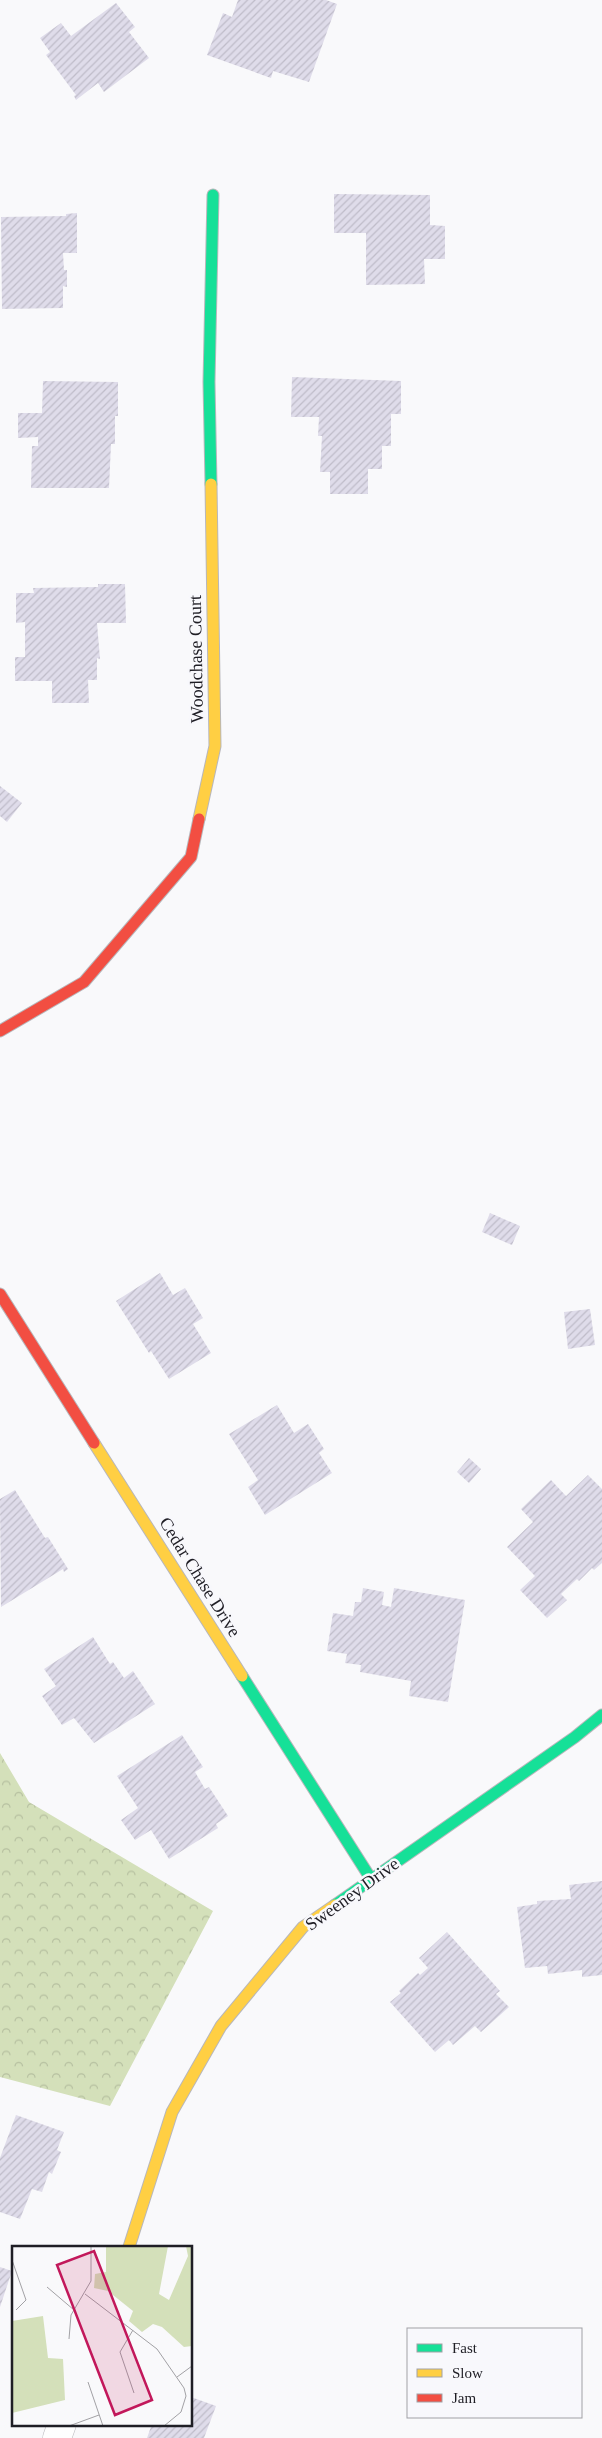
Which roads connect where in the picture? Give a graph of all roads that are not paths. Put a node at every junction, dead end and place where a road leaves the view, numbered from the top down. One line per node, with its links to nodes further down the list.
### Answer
1 (213, 195): 2 (street, Woodchase Court)
2 (0, 1031)
3 (0, 1294): 5 (street, Cedar Chase Drive)
4 (602, 1714): 5 (street, Sweeney Drive)
5 (371, 1879): 6 (street, Sweeney Drive)
6 (129, 2246)
7 (61, 2426): 8 (street)
8 (57, 2438)

